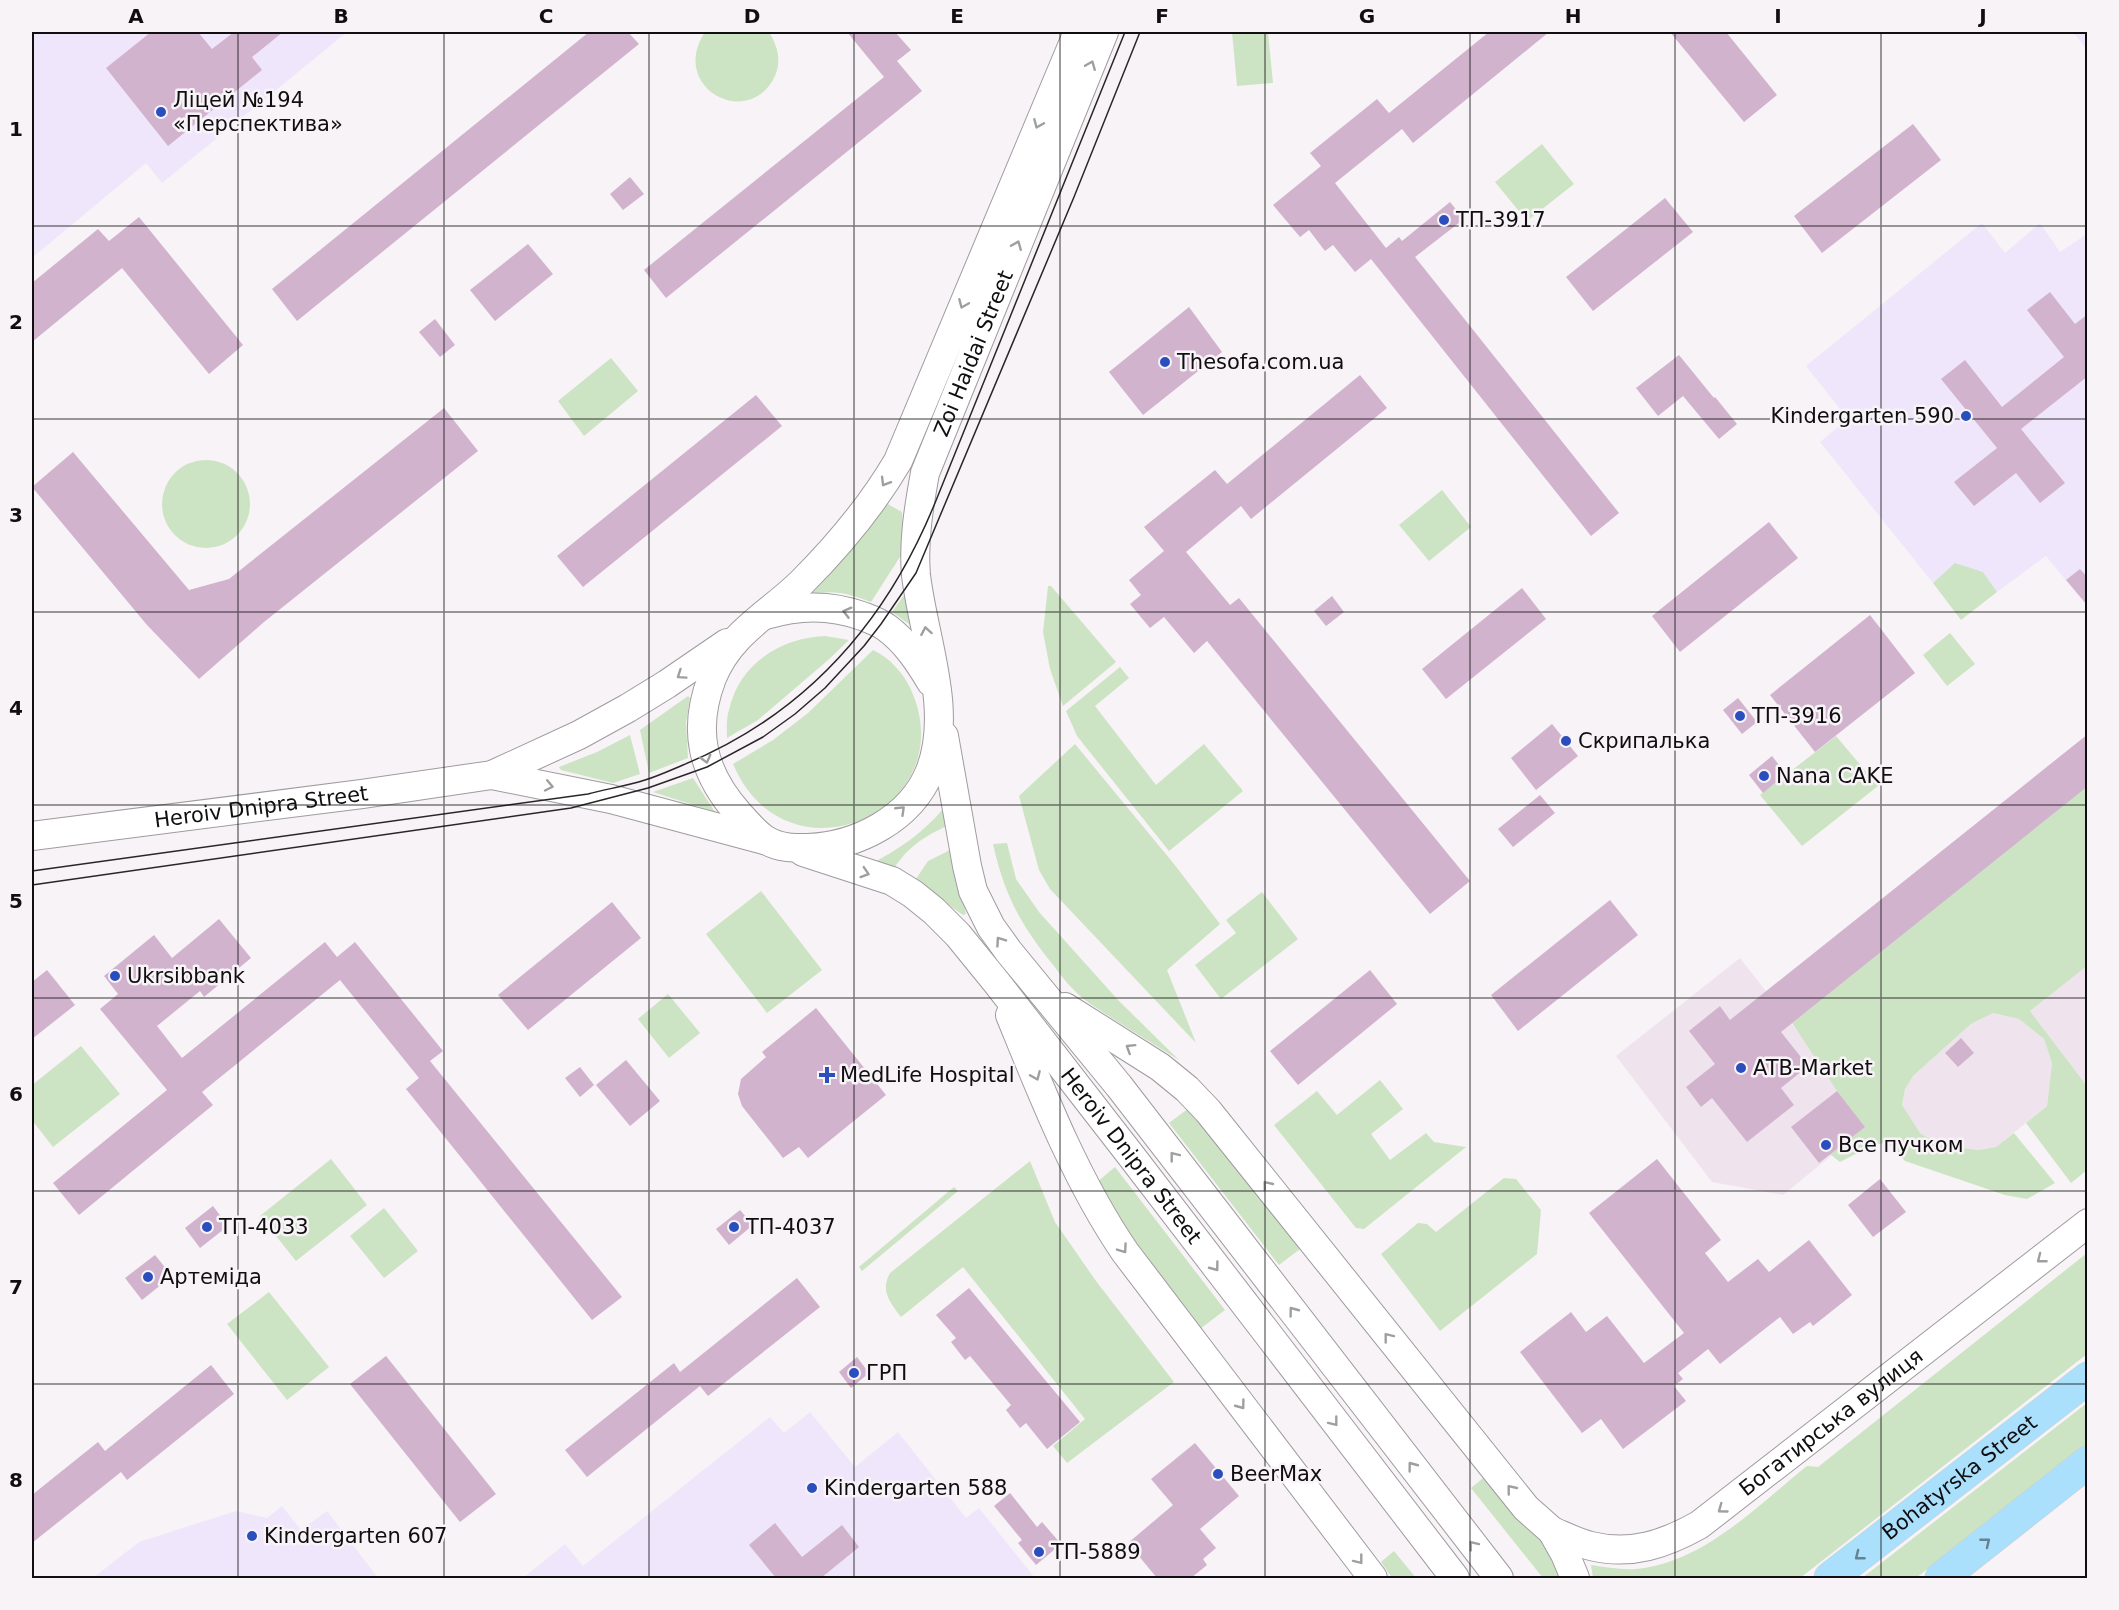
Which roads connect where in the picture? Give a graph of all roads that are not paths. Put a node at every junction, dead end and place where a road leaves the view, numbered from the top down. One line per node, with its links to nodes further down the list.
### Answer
1 (1078, 32): 3 (main road, Zoi Haidai Street, one-way to 3)
2 (1104, 32): 4 (main road, Zoi Haidai Street, one-way to 2)
3 (753, 622): 4 (main road, one-way to 3); 5 (main road, Heroiv Dnipra Street, one-way to 5); 7 (main road, one-way to 7)
4 (938, 701): 7 (main road, one-way to 4); 9 (main road, Heroiv Dnipra Street, one-way to 4)
5 (492, 775): 6 (main road, Heroiv Dnipra Street); 7 (main road, Heroiv Dnipra Street, one-way to 7)
6 (32, 836)
7 (778, 844): 8 (main road, Heroiv Dnipra Street, one-way to 8)
8 (997, 983): 14 (main road, one-way to 14); 15 (main road, Heroiv Dnipra Street, one-way to 15)
9 (1036, 986): 13 (main road, Heroiv Dnipra Street, one-way to 9); 16 (main road, Heroiv Dnipra Street, one-way to 9)
10 (2088, 1223): 13 (main road, Богатирська вулиця, one-way to 13)
11 (2088, 1378): 18 (main road, Bohatyrska Street, one-way to 18)
12 (2088, 1462): 19 (main road, one-way to 12)
13 (1552, 1531): 17 (main road)
14 (1373, 1578)
15 (1455, 1578)
16 (1499, 1578)
17 (1575, 1578)
18 (1830, 1578)
19 (1941, 1578)

